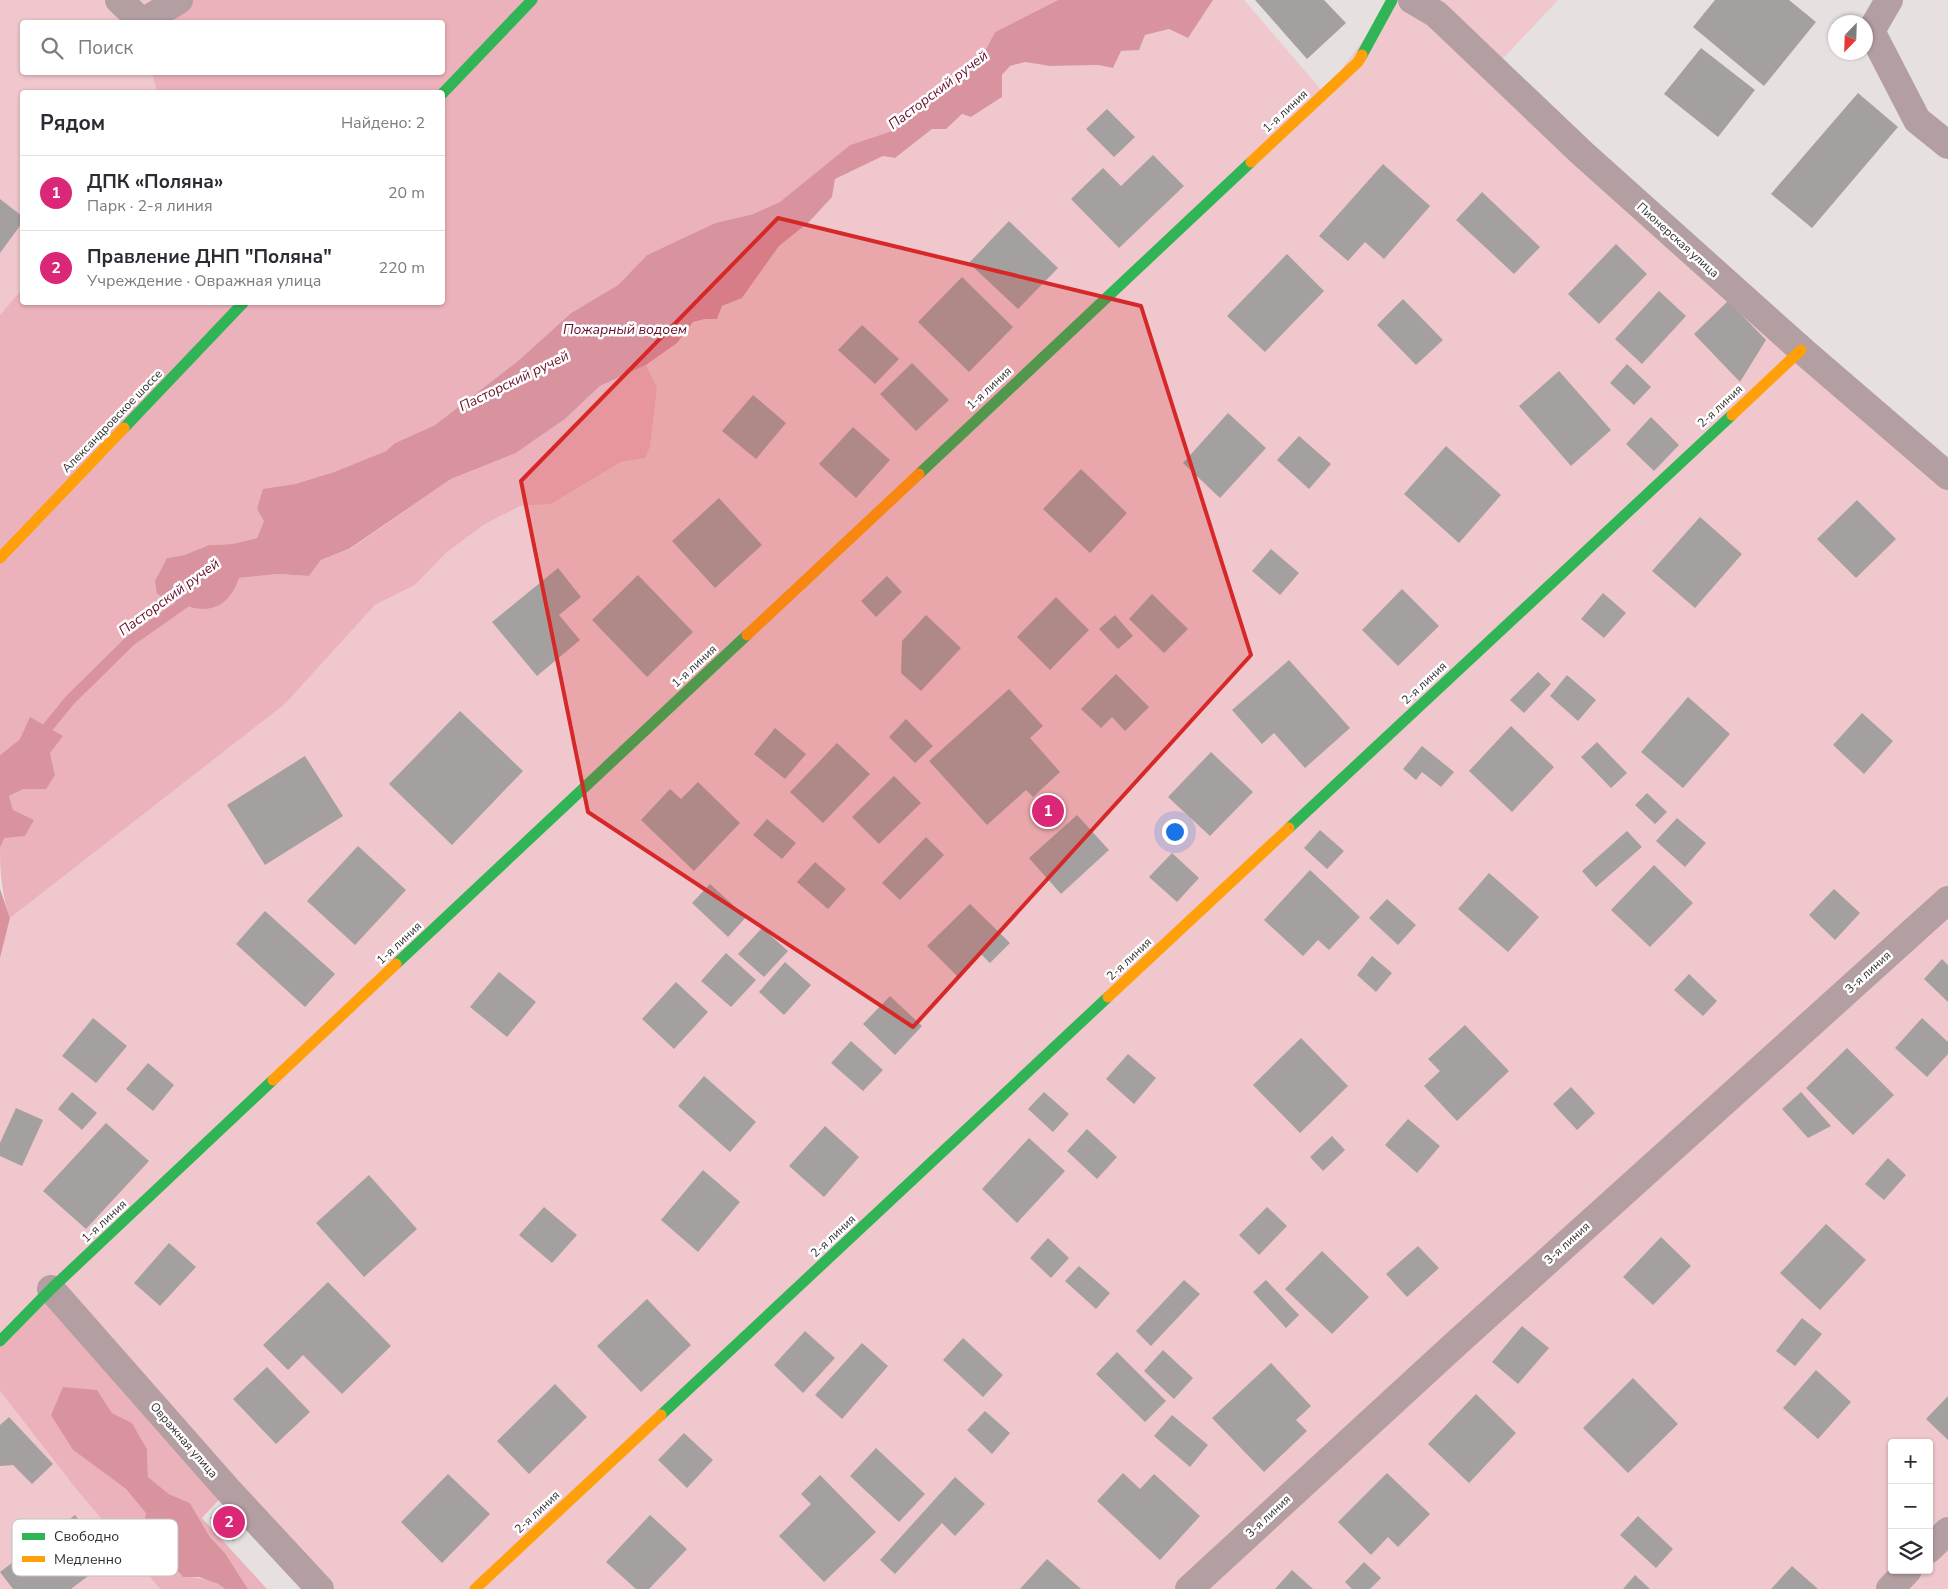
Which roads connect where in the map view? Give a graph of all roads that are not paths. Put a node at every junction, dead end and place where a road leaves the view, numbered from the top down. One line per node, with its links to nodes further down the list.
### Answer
1 (118, 0): 7 (street)
2 (179, 0): 8 (street)
3 (532, 0): 9 (street)
4 (1392, 0): 16 (street, 1-я линия)
5 (1412, 0): 12 (street, Пионерская улица)
6 (1889, 0): 10 (street)
7 (141, 20)
8 (146, 20)
9 (445, 91)
10 (1948, 145)
11 (241, 305): 14 (street, Александровское шоссе)
12 (1801, 350): 13 (street, Пионерская улица); 22 (street, 2-я линия)
13 (1948, 476)
14 (0, 558)
15 (1948, 900): 23 (street, 3-я линия)
16 (51, 1289): 17 (street, 1-я линия); 21 (street, Овражная улица)
17 (0, 1341)
18 (1948, 1531): 19 (street)
19 (1933, 1546)
20 (1904, 1574): 24 (street)
21 (320, 1589)
22 (475, 1589)
23 (1189, 1589)
24 (1890, 1589)

